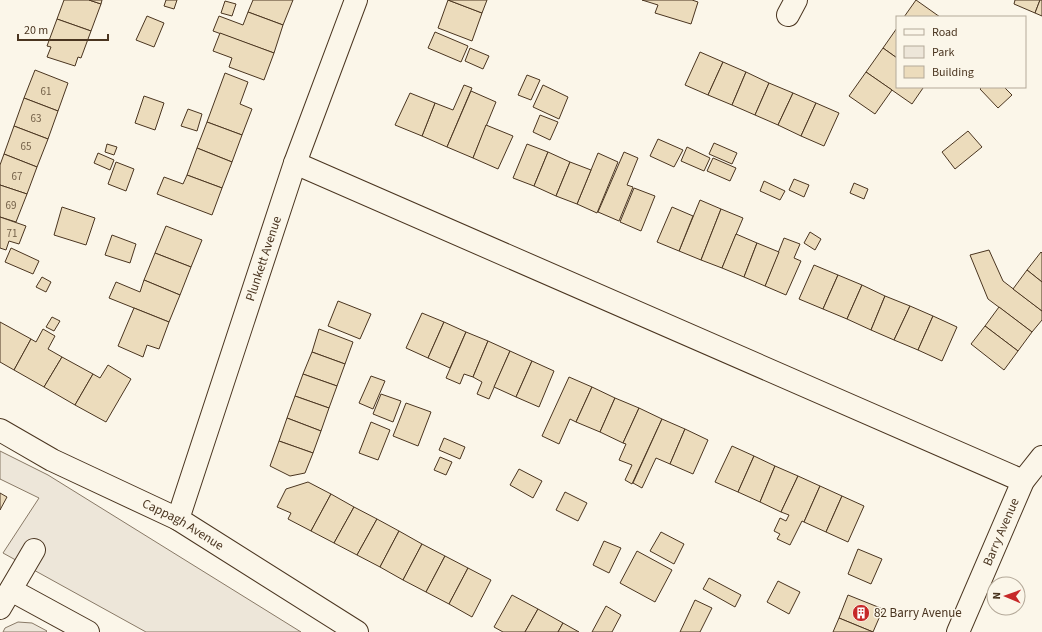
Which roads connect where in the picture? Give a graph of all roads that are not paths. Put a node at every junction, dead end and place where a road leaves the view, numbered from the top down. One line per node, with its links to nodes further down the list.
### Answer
1 (356, 0): 2 (street, Plunkett Avenue)
2 (295, 163): 5 (street); 6 (street, Plunkett Avenue)
3 (0, 430): 6 (street, Cappagh Avenue)
4 (1042, 457): 5 (street, Barry Avenue)
5 (1023, 481): 12 (street, Barry Avenue)
6 (178, 519): 11 (street, Cappagh Avenue)
7 (34, 550): 8 (street)
8 (11, 590): 9 (street); 10 (street)
9 (0, 608)
10 (88, 632)
11 (357, 632)
12 (958, 632)

